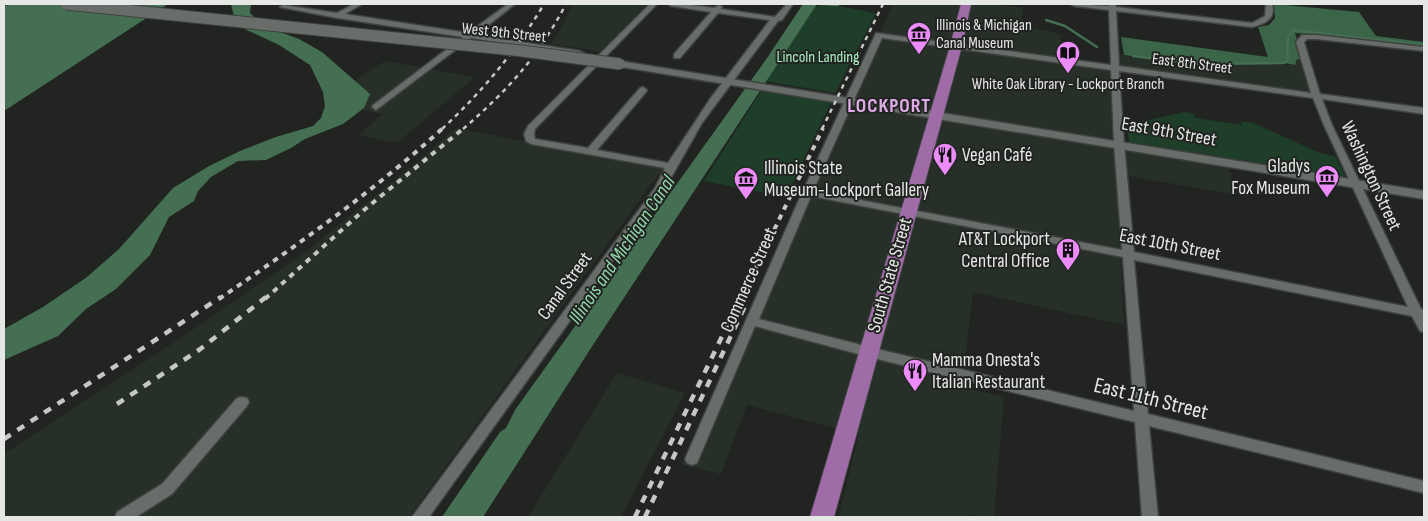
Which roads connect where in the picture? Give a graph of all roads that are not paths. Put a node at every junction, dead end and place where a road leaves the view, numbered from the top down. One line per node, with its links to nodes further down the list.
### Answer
1 (66, 4): 23 (main road, West 9th Street, bridge)
2 (359, 4): 14 (street)
3 (512, 4): 17 (street)
4 (654, 4): 21 (street)
5 (671, 4): 13 (street)
6 (722, 4): 13 (street)
7 (790, 4): 15 (street, Canal Street)
8 (966, 4): 18 (main road, South State Street)
9 (1074, 4): 11 (street)
10 (1269, 4): 11 (street)
11 (1112, 6): 22 (street)
12 (282, 8): 14 (street, West 9th Street)
13 (716, 10): 15 (street); 20 (street)
14 (337, 16): 17 (street, West 9th Street)
15 (775, 19): 23 (street, Canal Street)
16 (879, 35): 18 (street, East 8th Street); 26 (street, Commerce Street)
17 (467, 37): 21 (street, West 9th Street); 27 (street)
18 (956, 46): 22 (street, East 8th Street); 29 (main road, South State Street)
19 (1424, 49): 25 (street, Washington Street)
20 (677, 56)
21 (602, 57): 31 (street)
22 (1115, 69): 25 (street, East 8th Street); 30 (street)
23 (729, 80): 26 (main road, West 9th Street); 32 (street, Canal Street)
24 (643, 90): 31 (street)
25 (1316, 95): 28 (street, East 8th Street); 33 (street, Washington Street)
26 (849, 100): 29 (main road, West 9th Street); 35 (street, Commerce Street)
27 (376, 107)
28 (1424, 111)
29 (936, 114): 30 (main road, East 9th Street); 37 (main road, South State Street)
30 (1119, 144): 33 (main road, East 9th Street); 38 (street)
31 (590, 152): 32 (street)
32 (670, 166): 48 (street, Canal Street)
33 (1356, 184): 36 (main road, East 9th Street); 39 (street, Washington Street)
34 (782, 188): 35 (street, East 10th Street)
35 (808, 193): 37 (street, East 10th Street); 40 (street, Commerce Street)
36 (1424, 195)
37 (908, 211): 38 (street, East 10th Street); 42 (main road, South State Street)
38 (1129, 254): 39 (street, East 10th Street); 44 (street)
39 (1421, 313): 41 (street, Washington Street)
40 (751, 321): 42 (street, East 11th Street); 45 (street, Commerce Street)
41 (1424, 328)
42 (869, 352): 44 (street, East 11th Street); 49 (main road, South State Street)
43 (242, 402): 47 (street)
44 (1141, 418): 46 (street, East 11th Street); 50 (street)
45 (692, 459)
46 (1424, 487)
47 (122, 517)
48 (420, 517)
49 (822, 517)
50 (1150, 517)

